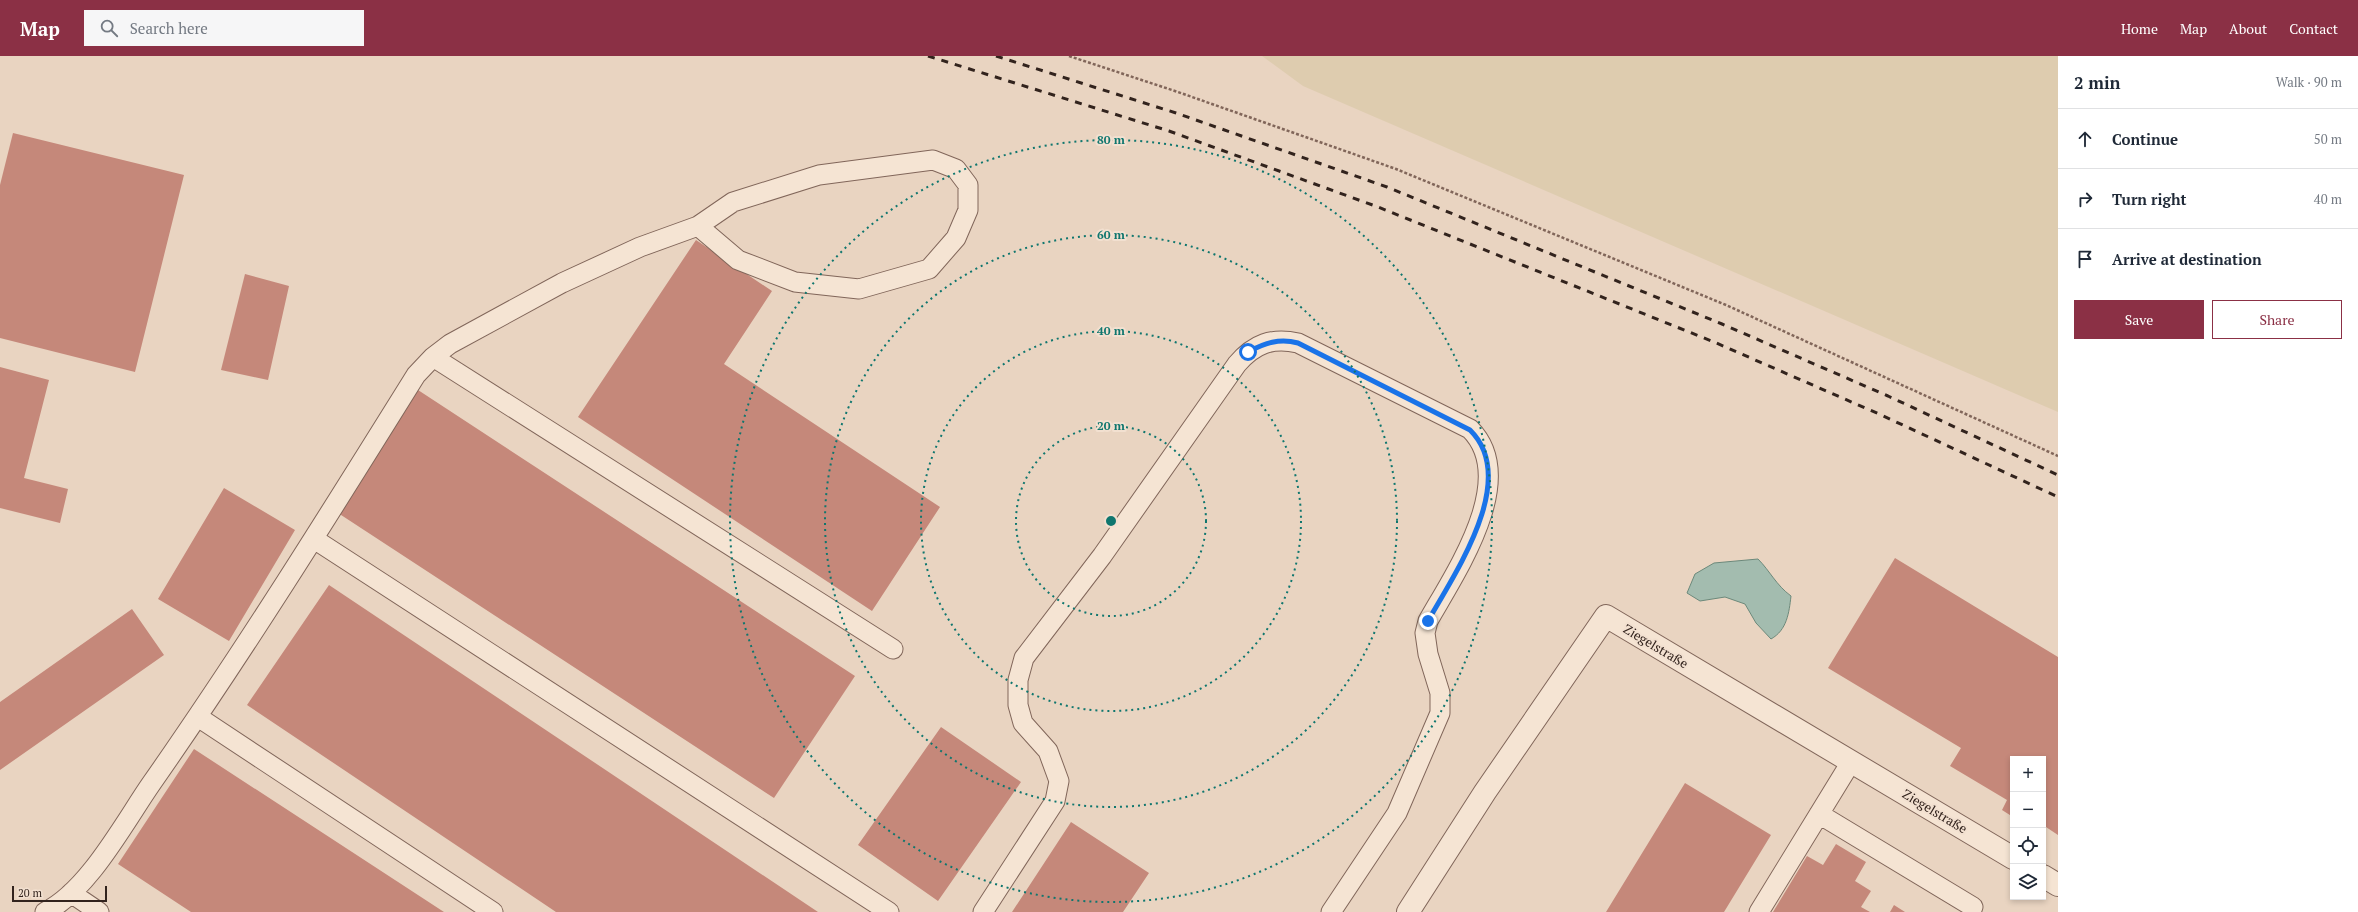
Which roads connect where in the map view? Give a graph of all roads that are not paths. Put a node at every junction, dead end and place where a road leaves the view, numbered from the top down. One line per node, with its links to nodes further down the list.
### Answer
1 (698, 226): 1 (lane); 2 (lane)
2 (433, 357): 3 (lane); 4 (lane)
3 (314, 539): 5 (lane); 16 (lane)
4 (893, 649)
5 (198, 716): 11 (lane); 15 (lane)
6 (1852, 762): 7 (lane); 8 (street, Ziegelstraße); 19 (street, Ziegelstraße)
7 (1819, 814): 12 (lane); 20 (lane)
8 (2010, 856)
9 (2046, 878): 10 (street)
10 (2058, 885)
11 (71, 893): 13 (lane); 14 (lane)
12 (1973, 907)
13 (45, 912)
14 (99, 912)
15 (493, 912)
16 (889, 912)
17 (983, 912): 18 (lane)
18 (1331, 912)
19 (1408, 912)
20 (1759, 912)

